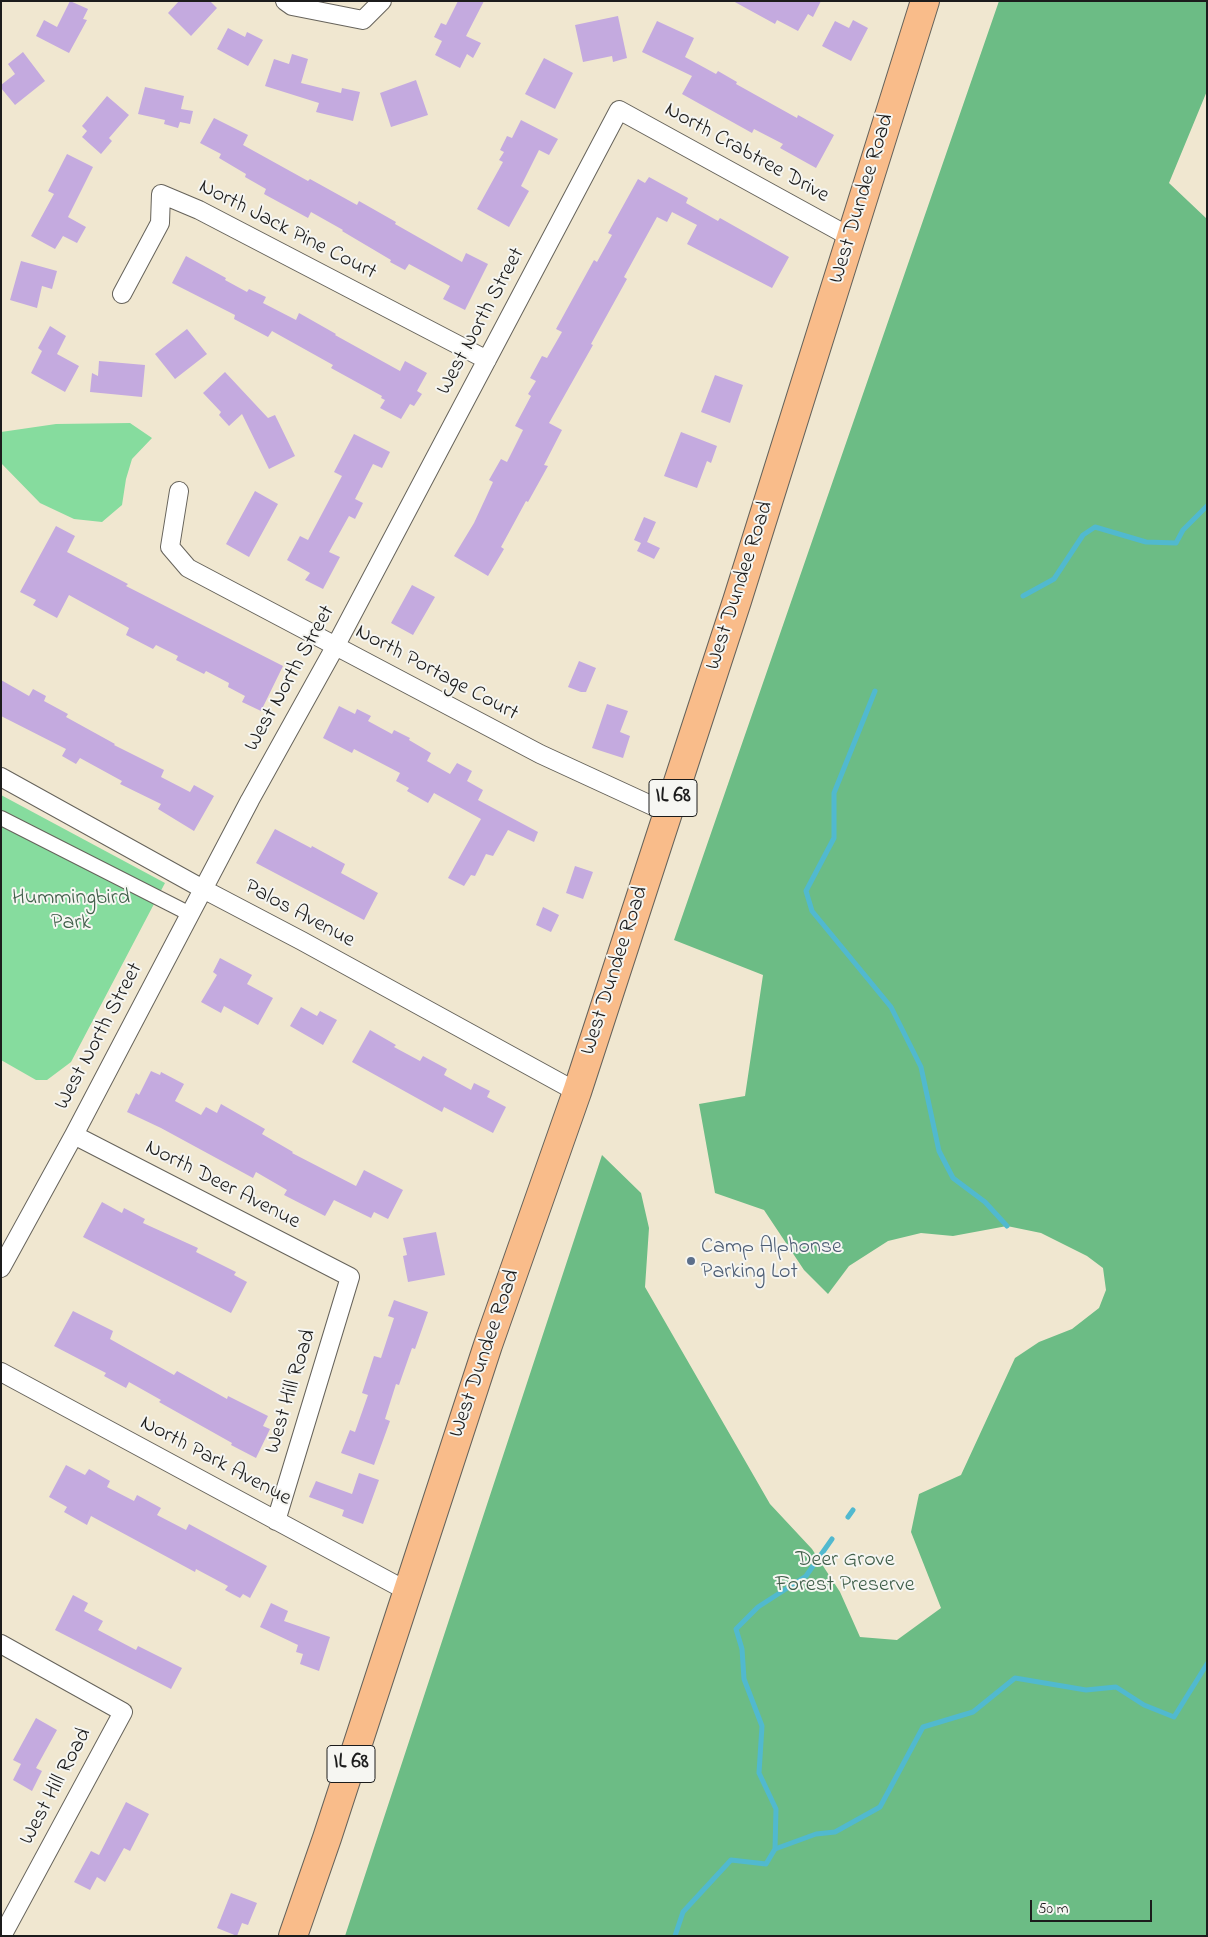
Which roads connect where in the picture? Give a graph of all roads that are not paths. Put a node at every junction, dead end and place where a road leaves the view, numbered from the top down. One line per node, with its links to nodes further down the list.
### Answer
1 (285, 1): 2 (street)
2 (382, 1)
3 (920, 4): 5 (main road, West Dundee Road / IL 68)
4 (619, 110): 5 (street, North Crabtree Drive); 7 (street, West North Street)
5 (852, 238): 11 (main road, West Dundee Road / IL 68)
6 (122, 294): 7 (street, North Jack Pine Court)
7 (487, 360): 9 (street, West North Street)
8 (179, 491): 9 (street, North Portage Court)
9 (335, 647): 11 (street, North Portage Court); 13 (street, West North Street)
10 (1, 777): 13 (street, Palos Avenue)
11 (668, 813): 15 (main road, West Dundee Road / IL 68)
12 (1, 818): 14 (street)
13 (203, 889): 14 (street, West North Street); 15 (street, Palos Avenue)
14 (190, 914): 16 (street, West North Street)
15 (577, 1092): 21 (main road, West Dundee Road / IL 68)
16 (74, 1135): 17 (street, West North Street); 18 (street, North Deer Avenue)
17 (1, 1268)
18 (350, 1277): 20 (street, West Hill Road)
19 (1, 1372): 20 (street, North Park Avenue)
20 (276, 1520): 21 (street, North Park Avenue)
21 (407, 1591): 24 (main road, West Dundee Road / IL 68)
22 (1, 1644): 23 (street, West Hill Road)
23 (2, 1935)
24 (294, 1936)

